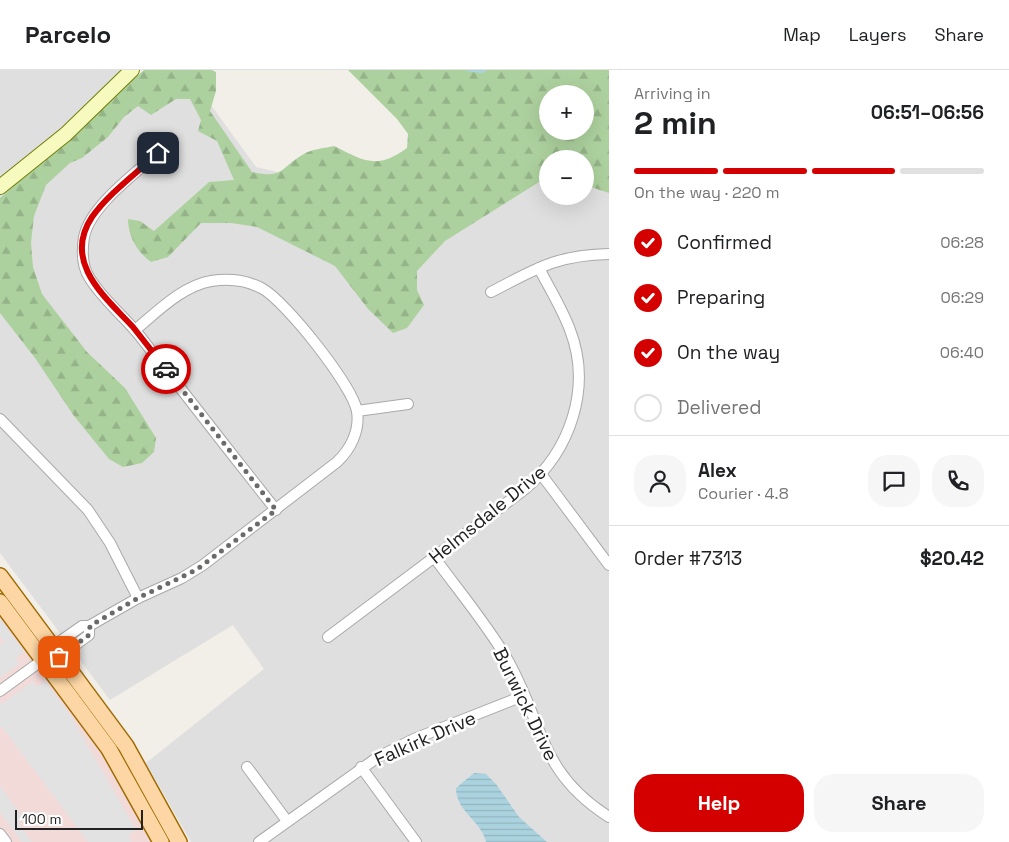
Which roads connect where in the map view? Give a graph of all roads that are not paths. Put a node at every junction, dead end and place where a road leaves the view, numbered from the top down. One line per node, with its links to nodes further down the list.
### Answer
1 (132, 70): 3 (street)
2 (158, 153): 7 (street)
3 (0, 187)
4 (609, 254): 5 (street)
5 (539, 268): 6 (street); 11 (street, Helmsdale Drive)
6 (491, 292)
7 (135, 330): 9 (street); 12 (street)
8 (408, 404): 9 (street)
9 (357, 411): 12 (street)
10 (0, 420): 16 (street)
11 (541, 474): 13 (street, Helmsdale Drive); 14 (street)
12 (276, 510): 16 (street)
13 (434, 557): 18 (street, Helmsdale Drive); 21 (street, Burwick Drive)
14 (609, 565)
15 (0, 576): 19 (main road)
16 (138, 598): 19 (street)
17 (0, 602): 19 (main road)
18 (328, 637)
19 (52, 654): 20 (street); 28 (main road); 29 (main road)
20 (0, 691)
21 (523, 696): 22 (street, Falkirk Drive); 24 (street, Burwick Drive)
22 (361, 767): 25 (street, Falkirk Drive); 31 (street)
23 (247, 768): 25 (street)
24 (609, 817)
25 (287, 821): 30 (street, Falkirk Drive)
26 (0, 834): 27 (street)
27 (6, 842)
28 (161, 842)
29 (179, 842)
30 (259, 842)
31 (416, 842)

